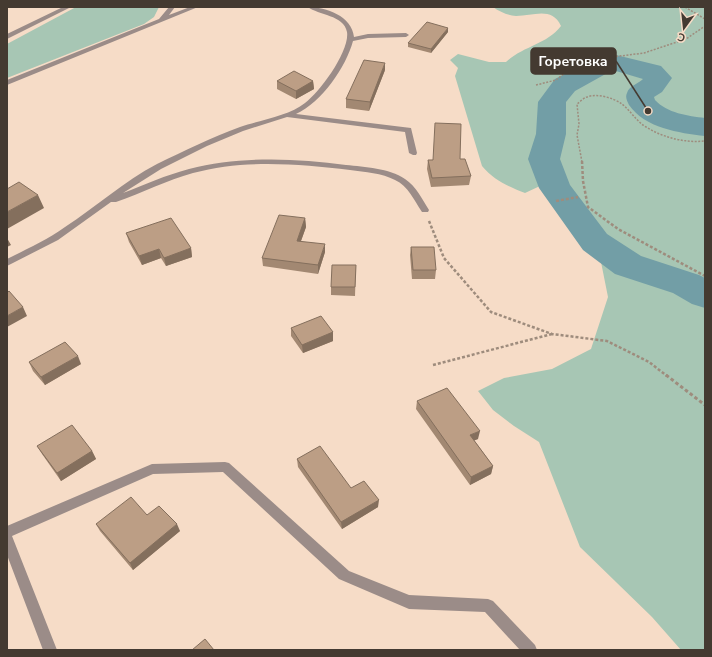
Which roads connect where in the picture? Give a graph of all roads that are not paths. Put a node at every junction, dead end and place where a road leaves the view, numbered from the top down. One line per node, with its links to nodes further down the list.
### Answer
1 (68, 7): 7 (street)
2 (172, 7): 5 (street)
3 (195, 7): 5 (street)
4 (312, 7): 8 (street)
5 (157, 23): 9 (street)
6 (406, 35): 8 (street)
7 (7, 37)
8 (351, 39): 10 (street)
9 (7, 84)
10 (285, 114): 11 (street); 12 (street)
11 (413, 154)
12 (102, 204): 13 (street); 14 (street)
13 (425, 210)
14 (7, 263)
15 (7, 532): 18 (street)
16 (7, 539): 17 (street)
17 (50, 650)
18 (530, 650)

